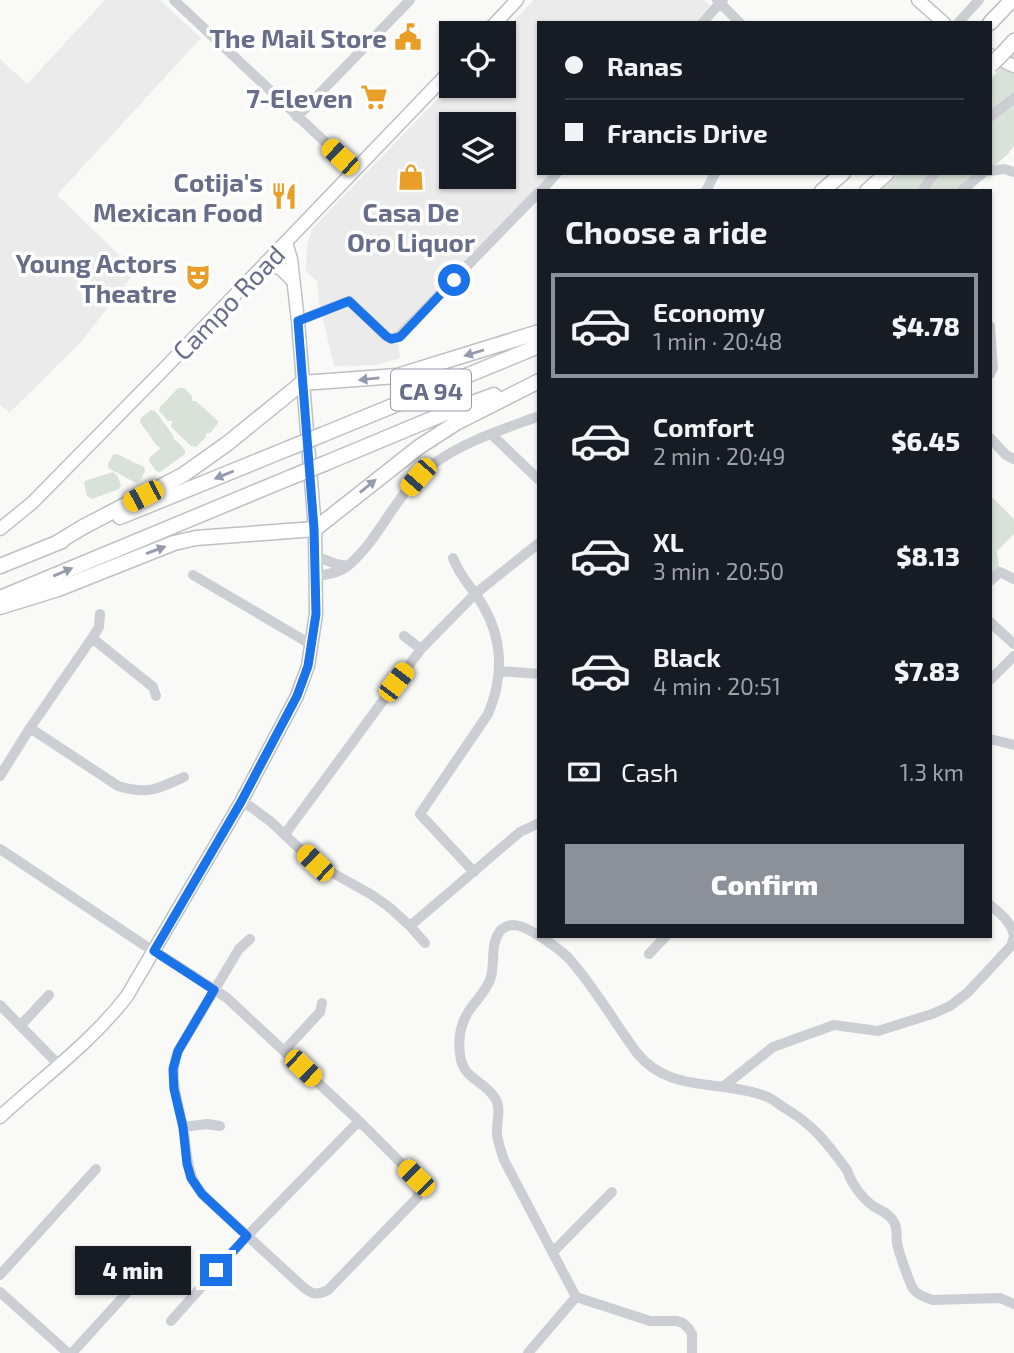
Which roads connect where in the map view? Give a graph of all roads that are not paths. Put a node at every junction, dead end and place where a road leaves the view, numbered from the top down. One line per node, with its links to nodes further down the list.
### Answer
1 (174, 0): 21 (street)
2 (410, 0): 21 (street)
3 (517, 0): 8 (main road)
4 (918, 0): 11 (main road)
5 (979, 0): 12 (street)
6 (1012, 0): 13 (highway)
7 (720, 1): 9 (street); 10 (street)
8 (497, 21)
9 (704, 21)
10 (738, 21)
11 (942, 21)
12 (960, 21)
13 (992, 21)
14 (1010, 45): 16 (highway, bridge)
15 (992, 56): 17 (main road)
16 (992, 64)
17 (1014, 66)
18 (439, 83): 22 (main road, Campo Road)
19 (1014, 98): 20 (street)
20 (992, 115)
21 (298, 117): 22 (street)
22 (355, 170): 34 (main road, Campo Road)
23 (992, 171): 24 (street)
24 (1014, 172)
25 (556, 175): 29 (street)
26 (841, 175): 30 (highway)
27 (885, 175): 31 (highway)
28 (981, 175): 32 (street)
29 (543, 189)
30 (824, 189)
31 (869, 189)
32 (963, 189)
33 (537, 195): 37 (street)
34 (286, 242): 35 (main road, Campo Road); 36 (main road)
35 (265, 263): 36 (main road); 48 (main road, Campo Road)
36 (293, 281): 37 (main road)
37 (298, 321): 42 (main road)
38 (537, 333): 42 (highway, one-way to 42)
39 (537, 347): 50 (highway, CA 94, one-way to 50, bridge)
40 (537, 380): 61 (highway, CA 94, one-way to 40, bridge)
41 (537, 380): 49 (highway, one-way to 41)
42 (302, 383): 49 (main road); 50 (highway)
43 (537, 417): 44 (street)
44 (491, 434): 47 (street); 55 (street)
45 (992, 440): 46 (street)
46 (1014, 459)
47 (537, 478)
48 (0, 529)
49 (314, 529): 52 (main road); 62 (highway, one-way to 49)
50 (55, 544): 54 (highway, CA 94)
51 (537, 545): 60 (street)
52 (315, 556): 55 (street); 57 (main road)
53 (453, 558): 60 (street)
54 (0, 566)
55 (348, 566): 57 (street)
56 (192, 575): 68 (street)
57 (315, 576): 68 (main road)
58 (992, 579): 59 (street)
59 (1014, 579)
60 (475, 594): 69 (street); 71 (street)
61 (0, 598)
62 (0, 607)
63 (100, 614): 66 (street)
64 (992, 624): 67 (street)
65 (404, 636): 69 (street)
66 (92, 638): 74 (street); 75 (street)
67 (1014, 643)
68 (312, 645): 80 (main road)
69 (421, 649): 82 (street)
70 (1014, 656): 73 (street)
71 (500, 671): 72 (street); 84 (street)
72 (537, 674)
73 (992, 678)
74 (156, 696)
75 (30, 727): 78 (street); 79 (street)
76 (992, 739): 77 (street)
77 (1014, 745)
78 (0, 776)
79 (184, 777)
80 (241, 802): 82 (street); 93 (main road)
81 (537, 824): 84 (street)
82 (285, 834): 86 (street)
83 (0, 849): 93 (street)
84 (474, 872): 86 (street)
85 (992, 907): 88 (street)
86 (410, 926): 92 (street)
87 (537, 935): 110 (street)
88 (1014, 936): 102 (street)
89 (542, 938): 102 (street)
90 (664, 938): 94 (street)
91 (250, 939): 95 (street)
92 (425, 943)
93 (154, 951): 95 (street); 101 (main road)
94 (649, 954)
95 (214, 990): 100 (street); 106 (street)
96 (49, 995): 99 (street)
97 (322, 1003): 100 (street)
98 (0, 1005): 99 (street)
99 (20, 1025): 101 (street)
100 (284, 1051): 104 (street)
101 (58, 1064): 103 (main road)
102 (723, 1086): 115 (street)
103 (0, 1117)
104 (359, 1121): 109 (street); 109 (street)
105 (220, 1126): 106 (street)
106 (183, 1127): 109 (street)
107 (96, 1168): 112 (street)
108 (612, 1192): 110 (street)
109 (247, 1236): 116 (street)
110 (553, 1252): 114 (street)
111 (134, 1270): 117 (street)
112 (0, 1275)
113 (0, 1292): 117 (street)
114 (576, 1297): 118 (street); 119 (street)
115 (1014, 1304)
116 (171, 1321)
117 (70, 1353)
118 (528, 1353)
119 (692, 1353)

